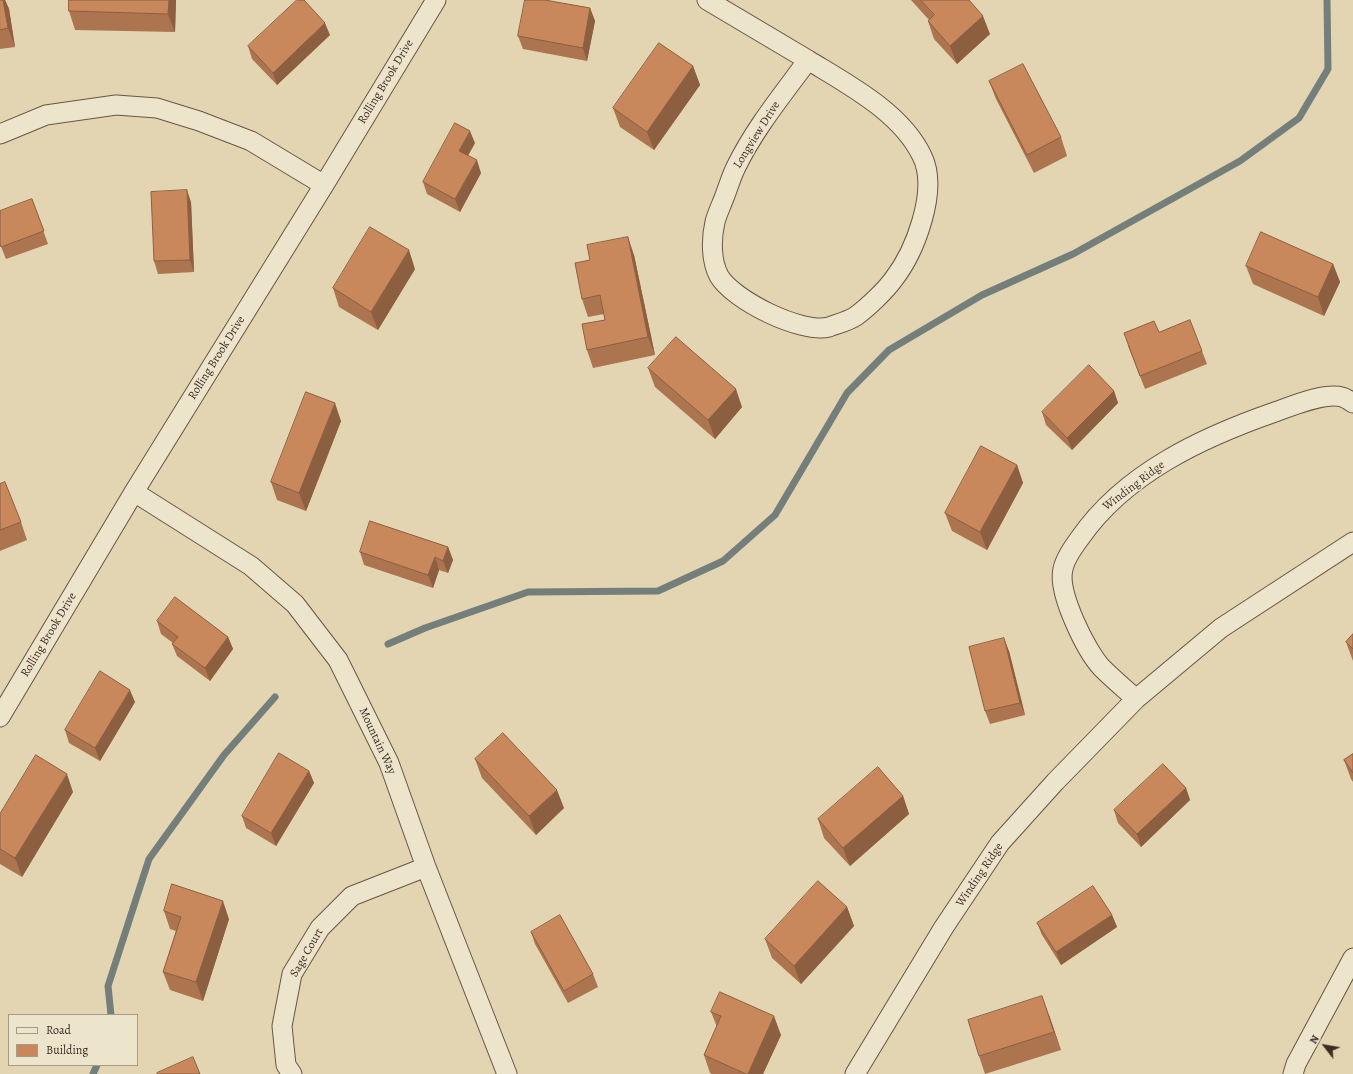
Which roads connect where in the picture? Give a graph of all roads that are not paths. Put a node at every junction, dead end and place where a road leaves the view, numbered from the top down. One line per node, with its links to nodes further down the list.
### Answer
1 (436, 0): 5 (street, Rolling Brook Drive)
2 (707, 0): 3 (street, Longview Drive)
3 (808, 60): 3 (street, Longview Drive)
4 (0, 134): 5 (street)
5 (324, 185): 7 (street, Rolling Brook Drive)
6 (1353, 403): 9 (street, Winding Ridge)
7 (134, 492): 10 (street, Rolling Brook Drive); 11 (street, Mountain Way)
8 (1353, 542): 9 (street, Winding Ridge)
9 (1136, 699): 15 (street, Winding Ridge)
10 (3, 707)
11 (426, 867): 13 (street, Sage Court); 14 (street, Mountain Way)
12 (1353, 958): 16 (street)
13 (292, 1074)
14 (507, 1074)
15 (855, 1074)
16 (1293, 1074)

